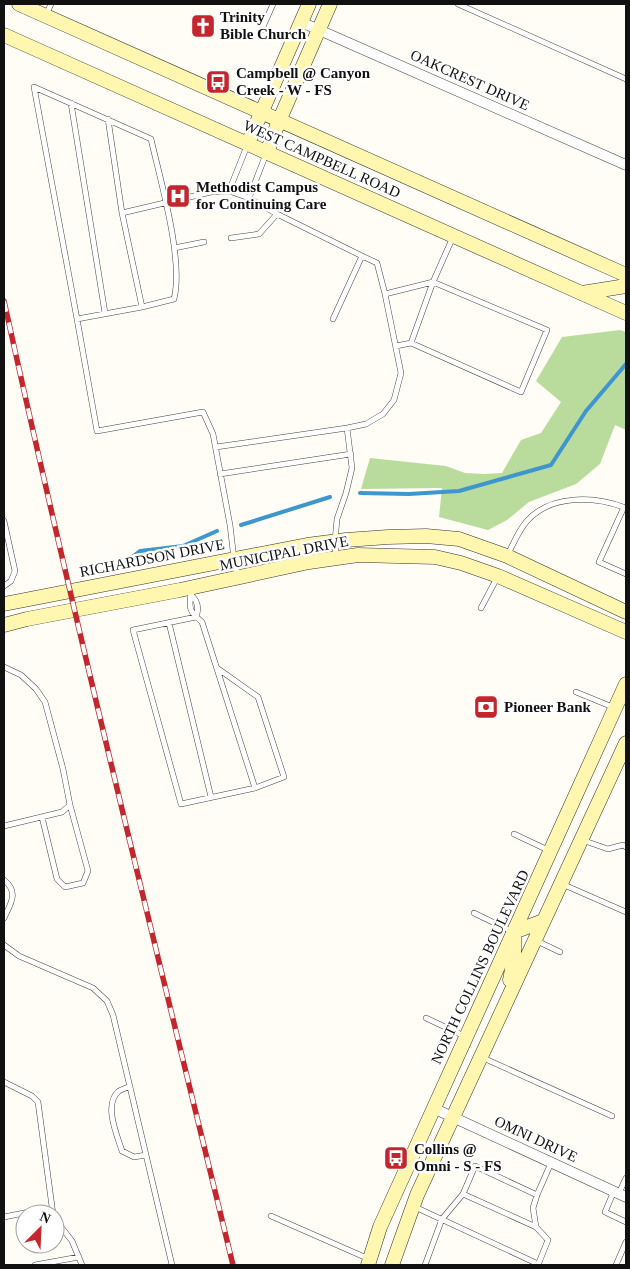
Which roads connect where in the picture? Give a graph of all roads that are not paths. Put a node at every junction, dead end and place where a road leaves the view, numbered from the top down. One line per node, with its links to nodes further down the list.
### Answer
1 (19, 4): 6 (main road, WEST CAMPBELL ROAD)
2 (273, 4): 10 (lane)
3 (310, 4): 7 (main road)
4 (330, 4): 8 (main road)
5 (458, 4): 11 (lane)
6 (48, 10): 13 (main road, WEST CAMPBELL ROAD)
7 (301, 22): 8 (street, OAKCREST DRIVE); 10 (main road)
8 (318, 30): 15 (main road); 18 (street, OAKCREST DRIVE)
9 (4, 34): 16 (main road, WEST CAMPBELL ROAD)
10 (292, 42): 13 (main road)
11 (626, 79)
12 (71, 103): 14 (lane); 35 (lane); 37 (lane)
13 (261, 112): 15 (main road, WEST CAMPBELL ROAD); 16 (main road)
14 (108, 119): 21 (lane); 22 (lane)
15 (279, 121): 17 (main road); 29 (main road, WEST CAMPBELL ROAD)
16 (248, 143): 17 (main road, WEST CAMPBELL ROAD); 19 (lane)
17 (267, 152): 20 (lane); 24 (main road, WEST CAMPBELL ROAD)
18 (626, 165)
19 (229, 191): 20 (lane); 21 (lane)
20 (249, 198): 23 (lane)
21 (165, 202): 22 (lane); 27 (lane)
22 (122, 213): 34 (lane)
23 (278, 214): 25 (lane); 28 (lane)
24 (454, 236): 30 (lane); 32 (main road, WEST CAMPBELL ROAD)
25 (231, 238)
26 (204, 242): 27 (lane)
27 (174, 248): 34 (lane)
28 (362, 256): 33 (lane); 38 (lane)
29 (626, 275)
30 (433, 282): 33 (lane); 39 (lane); 39 (lane)
31 (626, 286): 32 (main road)
32 (582, 293): 36 (main road, WEST CAMPBELL ROAD)
33 (386, 294): 40 (lane)
34 (142, 307): 35 (lane)
35 (105, 313): 37 (lane)
36 (626, 313)
37 (77, 319): 42 (lane)
38 (333, 319)
39 (411, 343): 40 (lane)
40 (396, 346): 41 (lane)
41 (347, 428): 42 (lane); 43 (lane)
42 (216, 447): 44 (lane)
43 (351, 454): 44 (lane); 47 (lane)
44 (220, 474): 51 (lane)
45 (625, 507): 49 (lane); 53 (lane)
46 (4, 521): 56 (lane)
47 (335, 541): 48 (main road, MUNICIPAL DRIVE); 49 (main road, MUNICIPAL DRIVE); 50 (lane)
48 (307, 545): 51 (main road, RICHARDSON DRIVE)
49 (507, 556): 54 (main road); 60 (main road, MUNICIPAL DRIVE)
50 (336, 558): 54 (main road, MUNICIPAL DRIVE); 55 (main road, MUNICIPAL DRIVE)
51 (234, 559): 52 (main road, RICHARDSON DRIVE); 55 (lane)
52 (187, 568): 57 (main road); 58 (main road, RICHARDSON DRIVE)
53 (626, 574)
54 (498, 576): 59 (lane); 64 (main road, MUNICIPAL DRIVE)
55 (238, 578): 57 (main road, MUNICIPAL DRIVE)
56 (4, 586)
57 (191, 591): 61 (lane); 63 (main road, MUNICIPAL DRIVE)
58 (4, 604)
59 (481, 608)
60 (626, 612)
61 (196, 617): 62 (lane); 66 (lane)
62 (169, 623): 72 (lane); 72 (lane)
63 (4, 625)
64 (626, 632)
65 (4, 667): 73 (lane)
66 (217, 668): 71 (lane); 71 (lane)
67 (626, 684): 69 (main road, NORTH COLLINS BOULEVARD)
68 (576, 692): 69 (lane)
69 (616, 708): 79 (main road, NORTH COLLINS BOULEVARD)
70 (626, 743): 77 (main road)
71 (255, 788): 72 (lane)
72 (211, 798)
73 (70, 805): 74 (lane); 74 (lane)
74 (42, 817): 75 (lane)
75 (4, 826)
76 (514, 834): 79 (lane)
77 (581, 840): 78 (lane); 81 (main road)
78 (626, 847)
79 (550, 852): 86 (main road, NORTH COLLINS BOULEVARD)
80 (4, 880): 84 (lane)
81 (561, 883): 83 (lane); 85 (main road)
82 (474, 912): 86 (lane)
83 (626, 912)
84 (4, 918)
85 (543, 921): 86 (main road); 87 (main road)
86 (514, 932): 90 (main road); 92 (main road, NORTH COLLINS BOULEVARD)
87 (535, 940): 89 (lane); 90 (main road)
88 (4, 945): 95 (lane)
89 (560, 952)
90 (504, 1005): 93 (main road)
91 (426, 1018): 92 (lane)
92 (466, 1037): 96 (main road, NORTH COLLINS BOULEVARD)
93 (480, 1056): 97 (lane); 98 (main road)
94 (4, 1082): 105 (lane)
95 (130, 1086): 99 (lane); 99 (lane)
96 (433, 1108): 98 (street, OMNI DRIVE); 114 (main road, NORTH COLLINS BOULEVARD)
97 (612, 1116)
98 (453, 1117): 100 (street, OMNI DRIVE); 106 (main road)
99 (146, 1155): 117 (lane)
100 (552, 1162): 103 (lane); 104 (street, OMNI DRIVE)
101 (626, 1178): 104 (lane)
102 (463, 1194): 103 (lane); 108 (lane); 110 (lane)
103 (537, 1194): 110 (lane)
104 (620, 1194): 109 (lane)
105 (52, 1204)
106 (412, 1206): 108 (lane); 118 (main road)
107 (271, 1216): 114 (lane)
108 (442, 1219): 119 (lane); 120 (lane)
109 (626, 1222)
110 (536, 1227): 120 (lane)
111 (65, 1232): 113 (lane)
112 (626, 1242): 121 (lane)
113 (79, 1258): 115 (lane); 116 (lane)
114 (368, 1262)
115 (35, 1265)
116 (82, 1265)
117 (172, 1265)
118 (392, 1265)
119 (425, 1265)
120 (538, 1265)
121 (616, 1265)

